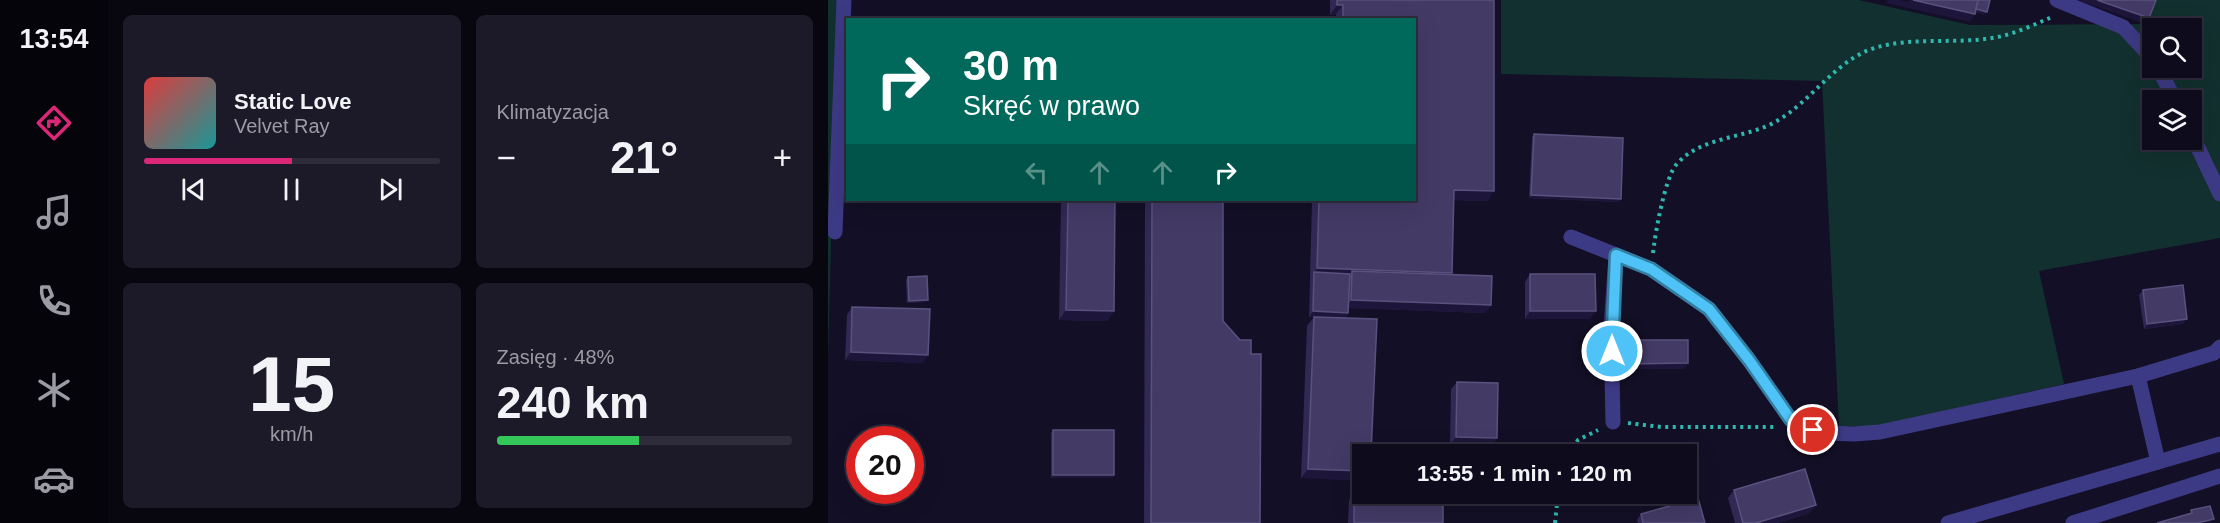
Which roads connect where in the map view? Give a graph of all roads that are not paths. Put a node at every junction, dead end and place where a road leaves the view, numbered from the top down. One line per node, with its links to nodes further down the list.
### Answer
1 (844, 0): 6 (lane)
2 (2057, 0): 3 (lane)
3 (2142, 47)
4 (2199, 150): 5 (lane)
5 (2220, 194)
6 (835, 232)
7 (1571, 237): 8 (lane)
8 (1616, 255): 10 (lane); 11 (lane)
9 (2220, 347): 10 (lane)
10 (2138, 376): 13 (lane)
11 (1613, 422)
12 (2220, 444): 13 (lane)
13 (2158, 462): 15 (lane)
14 (2220, 476): 16 (lane)
15 (1948, 523)
16 (2073, 523)

